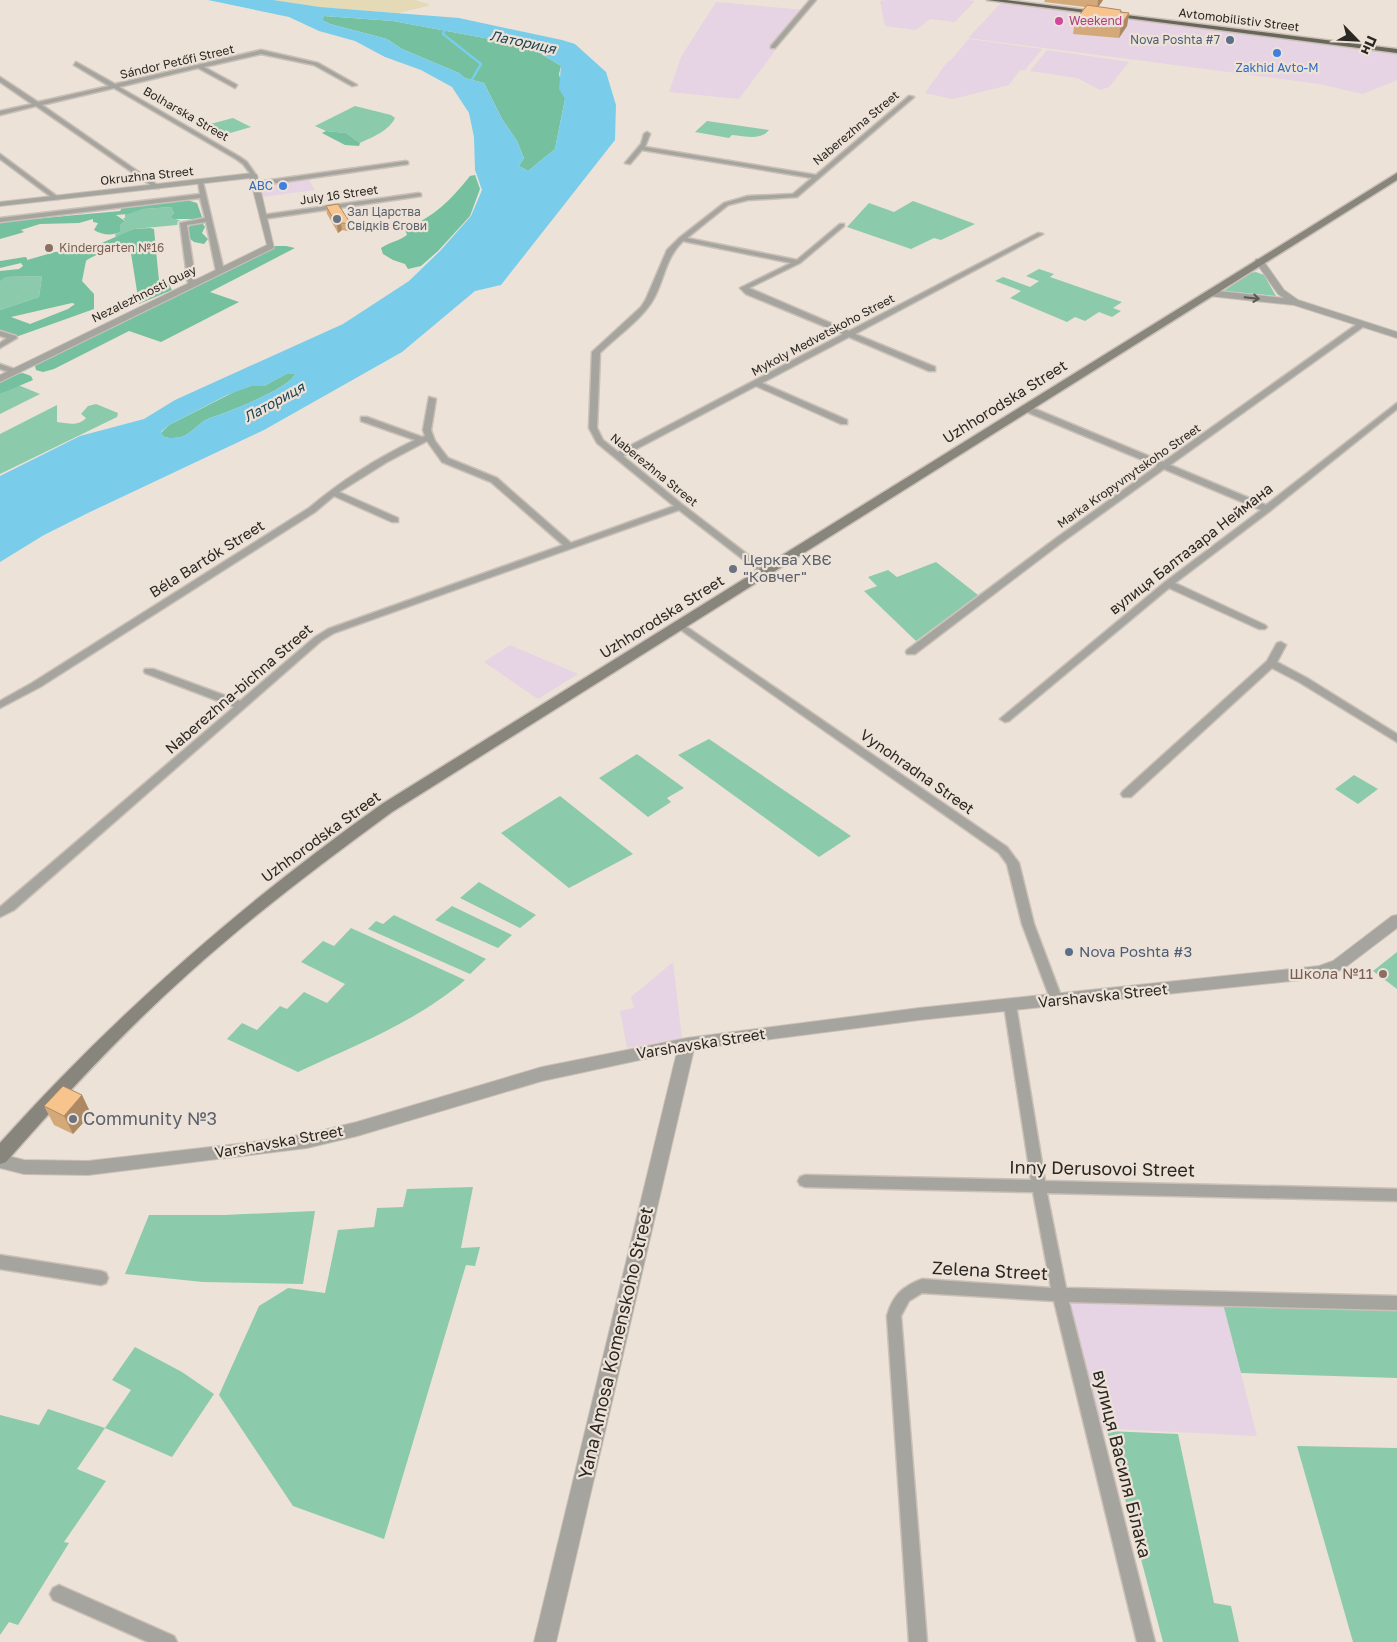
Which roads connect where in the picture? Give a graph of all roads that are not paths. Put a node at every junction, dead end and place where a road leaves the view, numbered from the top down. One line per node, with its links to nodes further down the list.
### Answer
1 (813, 0): 3 (street)
2 (990, 0): 4 (highway, Avtomobilistiv Street)
3 (773, 47)
4 (1397, 51)
5 (76, 64): 10 (street, Bolharska Street)
6 (200, 67): 8 (street, Sándor Petőfi Street); 9 (street); 10 (street, Sándor Petőfi Street)
7 (0, 78): 12 (street)
8 (354, 85)
9 (235, 86)
10 (116, 87): 12 (street, Sándor Petőfi Street); 21 (street, Bolharska Street)
11 (911, 97): 20 (street, Naberezhna Street)
12 (38, 104): 13 (street, Sándor Petőfi Street); 23 (street)
13 (0, 113)
14 (647, 134): 15 (street)
15 (640, 148): 18 (street); 20 (street, Naberezhna Street)
16 (0, 156): 26 (street)
17 (406, 163): 21 (street, July 16 Street)
18 (628, 163)
19 (1397, 176): 34 (main road, Uzhhorodska Street)
20 (816, 177): 33 (street, Naberezhna Street)
21 (255, 179): 22 (street, Okruzhna Street); 28 (street)
22 (200, 182): 23 (street, Okruzhna Street); 25 (street)
23 (157, 187): 26 (street, Okruzhna Street)
24 (419, 195): 28 (street, July 16 Street)
25 (202, 196): 29 (street); 30 (street)
26 (56, 198): 27 (street, Okruzhna Street)
27 (0, 204)
28 (262, 217): 36 (street, Nezalezhnosti Quay)
29 (0, 220)
30 (208, 220): 36 (street); 37 (street)
31 (842, 225): 35 (street)
32 (1040, 234): 42 (street, Mykoly Medvetskoho Street)
33 (680, 239): 35 (street); 56 (street, Naberezhna Street)
34 (1259, 261): 38 (main road, Uzhhorodska Street); 39 (street)
35 (798, 262): 42 (street)
36 (220, 271): 37 (street, Nezalezhnosti Quay)
37 (192, 284): 47 (street, Nezalezhnosti Quay)
38 (1209, 293): 39 (street, one-way to 39); 52 (main road, Uzhhorodska Street)
39 (1296, 302): 40 (street)
40 (1363, 324): 43 (street); 57 (street, Marka Kropyvnytskoho Street)
41 (0, 333): 44 (street)
42 (848, 335): 46 (street); 49 (street, Mykoly Medvetskoho Street)
43 (1397, 335)
44 (0, 346)
45 (0, 366): 47 (street)
46 (932, 369)
47 (14, 372): 48 (street, Nezalezhnosti Quay)
48 (0, 379)
49 (756, 382): 54 (street); 56 (street, Mykoly Medvetskoho Street)
50 (432, 399): 55 (street)
51 (1397, 405): 60 (street, вулиця Балтазара Неймана)
52 (1025, 408): 57 (street); 63 (main road, Uzhhorodska Street)
53 (364, 419): 55 (street)
54 (844, 422)
55 (426, 439): 58 (street, Béla Bartók Street); 62 (street)
56 (618, 456): 59 (street, Naberezhna Street)
57 (1165, 466): 60 (street); 68 (street, Marka Kropyvnytskoho Street)
58 (334, 492): 61 (street); 71 (street, Béla Bartók Street)
59 (680, 507): 62 (street, Naberezhna-bichna Street); 63 (street, Naberezhna Street)
60 (1267, 509): 64 (street, вулиця Балтазара Неймана)
61 (395, 520)
62 (569, 546): 72 (street, Naberezhna-bichna Street)
63 (766, 572): 65 (main road, Uzhhorodska Street)
64 (1168, 584): 66 (street); 73 (street, вулиця Балтазара Неймана)
65 (681, 626): 78 (street, Vynohradna Street); 81 (main road, Uzhhorodska Street)
66 (1262, 628)
67 (1281, 645): 69 (street)
68 (911, 652)
69 (1271, 663): 74 (street); 75 (street)
70 (149, 671): 72 (street)
71 (0, 705)
72 (242, 706): 76 (street, Naberezhna-bichna Street)
73 (1005, 719)
74 (1397, 739)
75 (1127, 794)
76 (0, 913)
77 (1397, 920): 78 (street, Varshavska Street)
78 (1057, 1001): 79 (street, Varshavska Street)
79 (1010, 1005): 80 (street, Varshavska Street); 84 (street, вулиця Василя Білака)
80 (687, 1044): 82 (street, Varshavska Street); 92 (street, Yana Amosa Komenskoho Street)
81 (0, 1156)
82 (0, 1161)
83 (805, 1181): 84 (street, Inny Derusovoi Street)
84 (1039, 1186): 85 (street, Inny Derusovoi Street); 88 (street, вулиця Василя Білака)
85 (1397, 1195)
86 (0, 1262): 87 (street)
87 (101, 1278)
88 (1060, 1295): 89 (street, Zelena Street); 93 (street, Zelena Street); 94 (street, вулиця Василя Білака)
89 (1397, 1303)
90 (59, 1594): 91 (street)
91 (168, 1642)
92 (545, 1642)
93 (918, 1642)
94 (1146, 1642)

